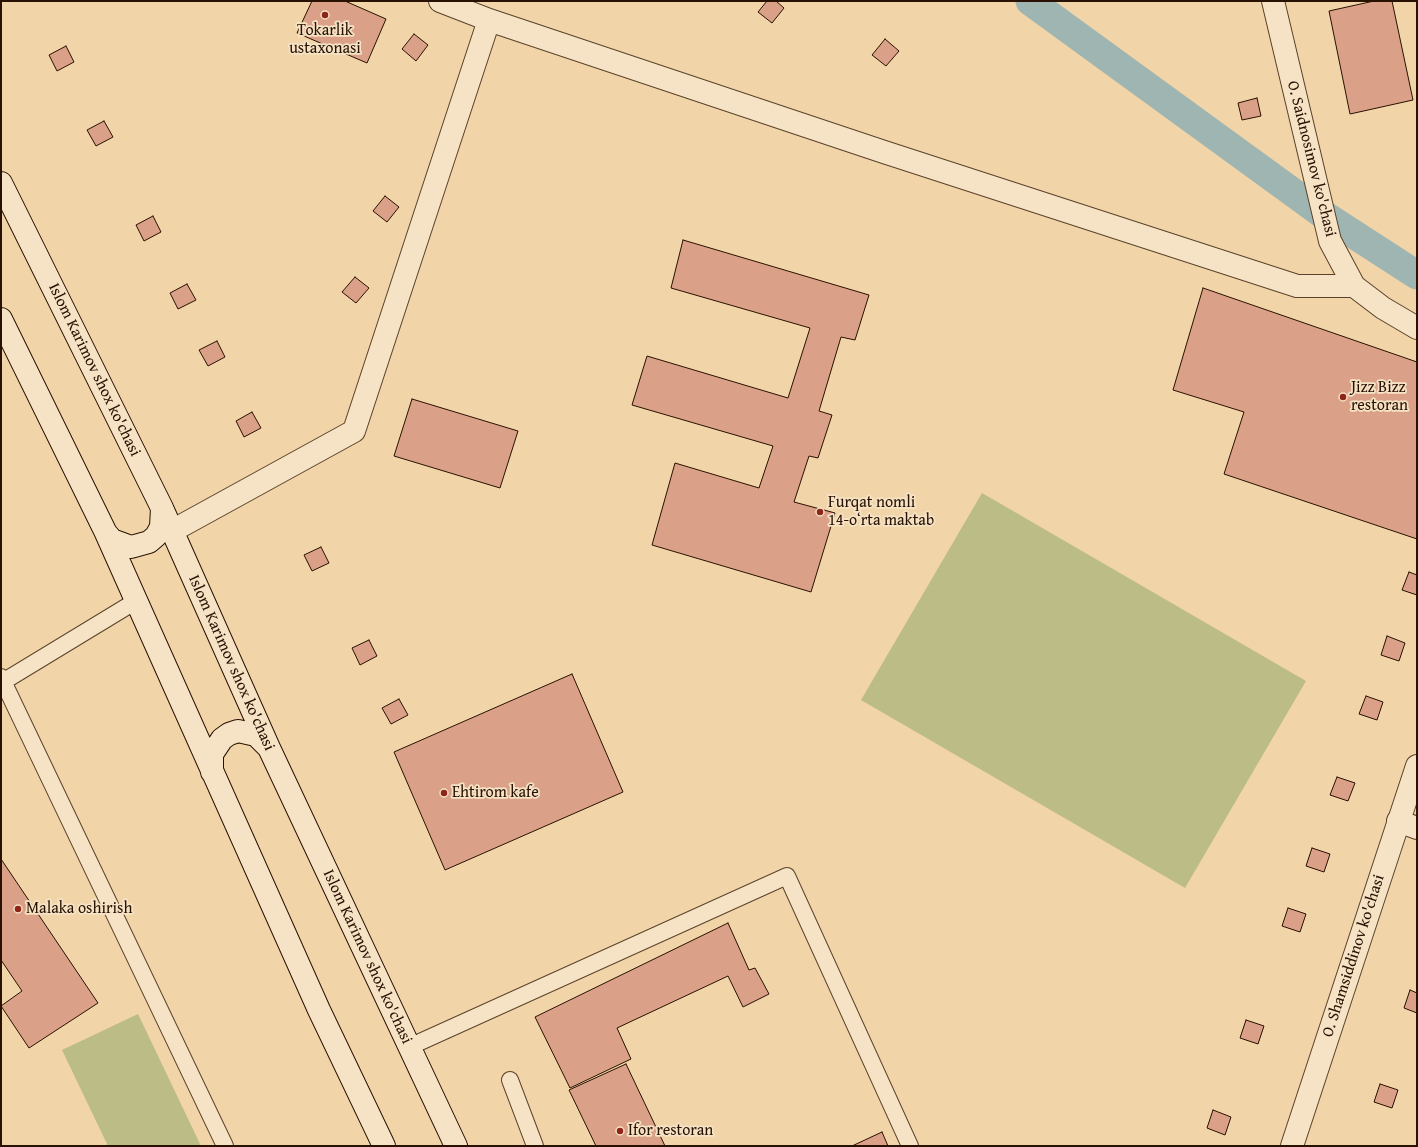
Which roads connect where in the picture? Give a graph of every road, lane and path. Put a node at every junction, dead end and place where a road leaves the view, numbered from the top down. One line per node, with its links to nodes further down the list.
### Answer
1 (440, 1): 3 (street)
2 (1273, 1): 5 (street, O. Saidnosimov ko'chasi)
3 (490, 20): 5 (street); 9 (street)
4 (1, 183): 8 (street, Islom Karimov shox ko'chasi)
5 (1354, 286): 7 (street, O. Saidnosimov ko'chasi)
6 (1, 319): 10 (street)
7 (1417, 328)
8 (162, 508): 9 (street, Islom Karimov shox ko'chasi); 10 (street)
9 (172, 531): 13 (street, Islom Karimov shox ko'chasi)
10 (106, 533): 11 (street)
11 (136, 600): 12 (lane); 15 (street)
12 (2, 680): 19 (lane)
13 (269, 748): 15 (street); 17 (street, Islom Karimov shox ko'chasi)
14 (1417, 766): 16 (street, O. Shamsiddinov ko'chasi)
15 (212, 772): 20 (street)
16 (1408, 825): 24 (street, O. Shamsiddinov ko'chasi)
17 (409, 1047): 21 (street, Islom Karimov shox ko'chasi); 23 (lane)
18 (510, 1080): 22 (lane)
19 (225, 1146)
20 (384, 1146)
21 (456, 1146)
22 (535, 1146)
23 (910, 1146)
24 (1292, 1146)

